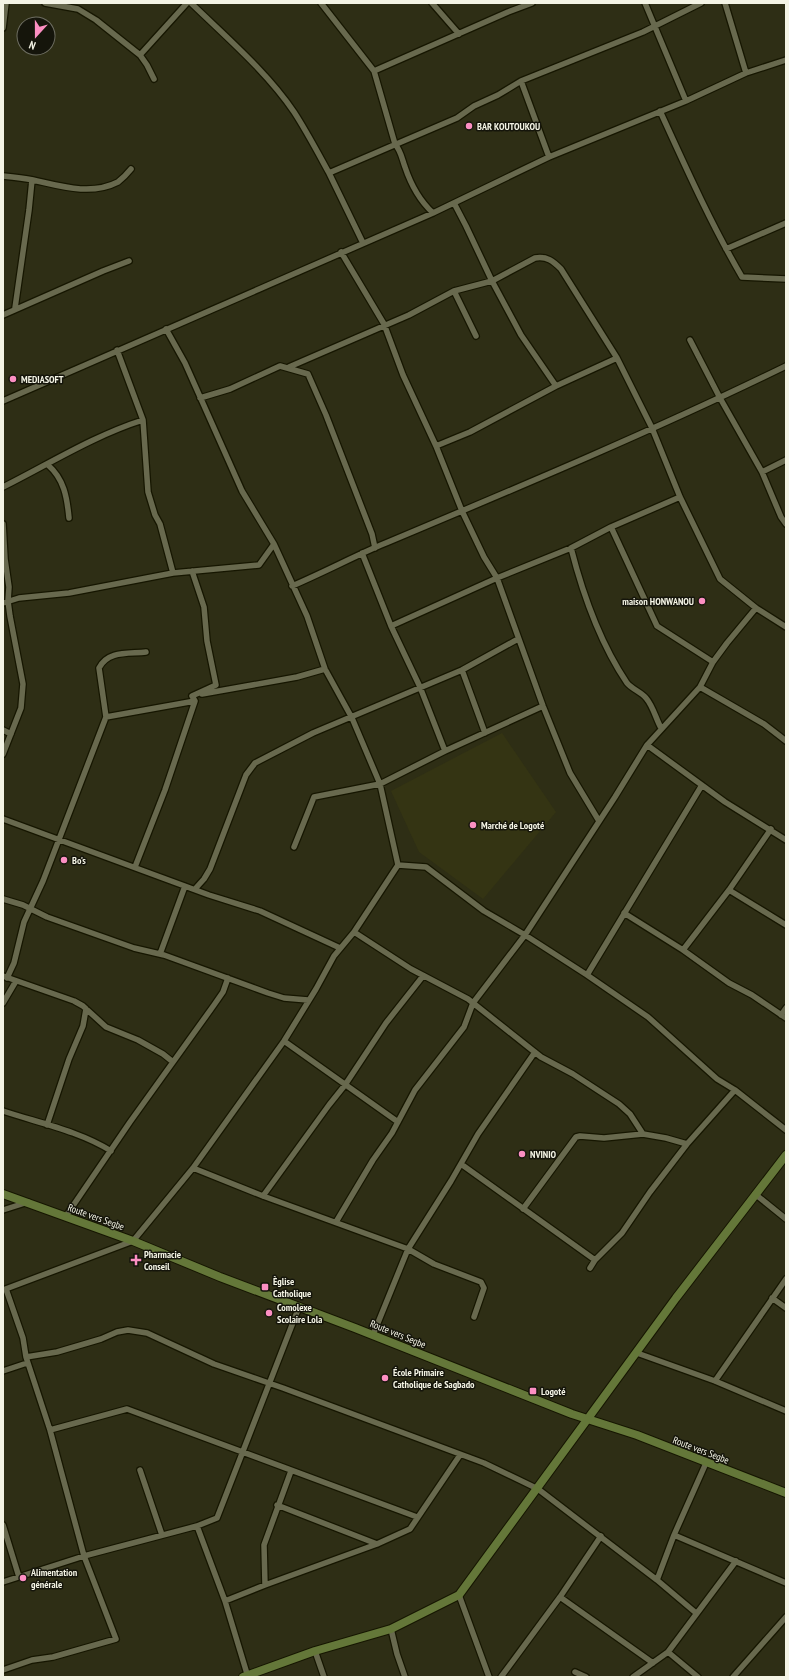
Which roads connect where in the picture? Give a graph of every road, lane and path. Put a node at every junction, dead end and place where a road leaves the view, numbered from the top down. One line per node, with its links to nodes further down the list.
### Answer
1 (6, 3): 12 (street)
2 (45, 3): 14 (street)
3 (187, 3): 14 (street)
4 (191, 3): 25 (street)
5 (321, 3): 16 (street)
6 (432, 3): 13 (street)
7 (532, 3): 13 (street)
8 (645, 3): 11 (street)
9 (701, 3): 11 (street)
10 (726, 3): 17 (street)
11 (654, 27): 19 (street); 20 (street)
12 (3, 28)
13 (459, 34): 16 (street)
14 (140, 55): 18 (street)
15 (786, 60): 17 (street)
16 (374, 71): 22 (street)
17 (746, 73): 20 (street)
18 (154, 80)
19 (521, 81): 22 (street); 23 (street)
20 (686, 101): 21 (street)
21 (660, 112): 23 (street); 32 (street)
22 (396, 144): 25 (street); 29 (street)
23 (549, 157): 28 (street)
24 (131, 169): 27 (street)
25 (329, 173): 31 (street)
26 (3, 176): 27 (street)
27 (32, 180): 38 (street)
28 (454, 203): 29 (street); 36 (street)
29 (433, 213): 31 (street)
30 (786, 223): 32 (street)
31 (363, 243): 33 (street)
32 (726, 249): 35 (street)
33 (341, 252): 40 (street); 41 (street)
34 (129, 261): 38 (street)
35 (786, 279)
36 (492, 281): 37 (street); 45 (street); 48 (street)
37 (454, 292): 40 (street); 42 (street)
38 (15, 308): 39 (street)
39 (3, 314)
40 (384, 324): 47 (street); 54 (street)
41 (166, 329): 44 (street); 49 (street)
42 (476, 336)
43 (690, 340): 50 (street)
44 (117, 350): 51 (street); 52 (street)
45 (617, 358): 48 (street); 53 (street)
46 (786, 366): 50 (street)
47 (289, 367): 49 (street); 66 (street)
48 (556, 386): 54 (street)
49 (200, 398): 65 (street)
50 (720, 398): 53 (street); 57 (street)
51 (3, 401)
52 (143, 420): 56 (street); 70 (street)
53 (652, 428): 59 (street); 60 (street)
54 (436, 446): 60 (street)
55 (786, 460): 57 (street)
56 (48, 465): 58 (street); 61 (street)
57 (762, 472): 63 (street)
58 (3, 487)
59 (680, 497): 64 (street); 74 (street)
60 (462, 511): 66 (street); 71 (street)
61 (69, 518)
62 (3, 524): 73 (street)
63 (786, 524)
64 (612, 527): 67 (street); 79 (street)
65 (274, 544): 69 (street); 72 (street)
66 (375, 548): 68 (street)
67 (571, 548): 71 (street); 88 (street)
68 (362, 553): 72 (street); 75 (street)
69 (192, 571): 70 (street); 84 (street)
70 (173, 573): 73 (street)
71 (497, 578): 75 (street); 77 (street)
72 (292, 586): 80 (street)
73 (5, 602): 91 (street)
74 (756, 608): 76 (street); 79 (street)
75 (391, 626): 82 (street)
76 (786, 627)
77 (518, 639): 81 (street); 85 (street)
78 (146, 652): 86 (street)
79 (713, 662): 83 (street)
80 (326, 669): 84 (street); 87 (street)
81 (462, 670): 82 (street); 90 (street)
82 (420, 687): 87 (street); 94 (street)
83 (700, 687): 88 (street); 92 (street)
84 (194, 698): 86 (street); 105 (street)
85 (543, 706): 90 (street); 99 (street)
86 (106, 717): 101 (street)
87 (352, 718): 96 (street); 107 (street)
88 (661, 728): 93 (street)
89 (3, 730): 91 (street)
90 (485, 733): 94 (street)
91 (11, 734): 95 (street)
92 (786, 741)
93 (647, 745): 97 (street); 99 (street)
94 (445, 751): 96 (street)
95 (3, 754)
96 (380, 784): 103 (street); 104 (street)
97 (702, 785): 100 (street); 111 (street)
98 (3, 819): 101 (street)
99 (599, 821): 114 (street)
100 (770, 829): 102 (street); 108 (street)
101 (59, 839): 105 (street); 110 (street)
102 (786, 840)
103 (294, 847)
104 (398, 866): 113 (street); 114 (street)
105 (135, 867): 106 (street)
106 (185, 886): 107 (street); 117 (street)
107 (195, 890): 115 (street)
108 (729, 890): 112 (street); 116 (street)
109 (3, 899): 110 (street)
110 (30, 908): 117 (street); 120 (street)
111 (624, 913): 116 (street); 118 (street)
112 (786, 925)
113 (354, 932): 115 (street); 119 (street)
114 (525, 935): 118 (street); 125 (street)
115 (340, 948): 123 (street)
116 (683, 950): 128 (street)
117 (160, 954): 121 (street)
118 (587, 975): 133 (street)
119 (423, 976): 125 (street); 132 (street)
120 (5, 977): 122 (street)
121 (228, 978): 123 (street); 131 (street)
122 (16, 981): 124 (street); 127 (street)
123 (308, 1000): 129 (street)
124 (3, 1003)
125 (473, 1003): 130 (street); 135 (street)
126 (786, 1008): 128 (street)
127 (86, 1009): 131 (street); 136 (street)
128 (784, 1016)
129 (284, 1041): 132 (street); 143 (street)
130 (535, 1052): 138 (street); 142 (street)
131 (173, 1062): 140 (street)
132 (345, 1085): 135 (street); 146 (street)
133 (735, 1090): 137 (street); 139 (street)
134 (3, 1111): 136 (street)
135 (398, 1122): 152 (street)
136 (47, 1125): 140 (street)
137 (786, 1130)
138 (643, 1134): 139 (street); 148 (street)
139 (687, 1144): 155 (street)
140 (111, 1151): 150 (street)
141 (786, 1155): 145 (main road)
142 (461, 1164): 148 (street); 154 (street)
143 (193, 1168): 146 (street); 153 (street)
144 (3, 1194): 147 (main road, Route vers Segbe)
145 (755, 1194): 151 (street); 164 (main road)
146 (263, 1196): 152 (street)
147 (28, 1202): 149 (street); 150 (main road, Route vers Segbe)
148 (523, 1209): 155 (street)
149 (3, 1210)
150 (66, 1216): 153 (main road, Route vers Segbe)
151 (786, 1219)
152 (336, 1222): 154 (street)
153 (132, 1241): 158 (street); 160 (main road, Route vers Segbe)
154 (408, 1249): 162 (street); 163 (street)
155 (595, 1260): 156 (street)
156 (590, 1268)
157 (786, 1279): 159 (street)
158 (4, 1290): 165 (street)
159 (772, 1298): 161 (street); 167 (street)
160 (299, 1307): 163 (main road, Route vers Segbe); 168 (street)
161 (786, 1308)
162 (474, 1317)
163 (372, 1336): 170 (main road, Route vers Segbe)
164 (637, 1353): 167 (street); 170 (main road)
165 (26, 1360): 166 (street); 168 (street); 171 (street)
166 (3, 1371)
167 (715, 1381): 169 (street)
168 (269, 1384): 172 (street); 173 (street)
169 (786, 1411)
170 (587, 1418): 174 (main road, Route vers Segbe); 177 (main road)
171 (50, 1430): 172 (street); 187 (street)
172 (242, 1453): 176 (street); 182 (street)
173 (460, 1455): 177 (street); 180 (street)
174 (706, 1463): 178 (main road, Route vers Segbe); 184 (street)
175 (140, 1470): 183 (street)
176 (291, 1471): 179 (street); 180 (street)
177 (538, 1489): 185 (street); 194 (main road)
178 (786, 1493)
179 (277, 1505): 186 (street); 193 (street)
180 (417, 1517): 186 (street)
181 (3, 1525): 189 (street)
182 (197, 1526): 183 (street); 196 (street)
183 (162, 1535): 187 (street)
184 (674, 1535): 188 (street); 190 (street)
185 (601, 1536): 190 (street); 195 (street)
186 (378, 1544): 193 (street)
187 (84, 1556): 189 (street); 203 (street)
188 (736, 1561): 192 (street); 197 (street)
189 (19, 1577): 191 (street)
190 (657, 1580): 197 (street)
191 (3, 1582)
192 (786, 1583)
193 (265, 1585): 196 (street)
194 (459, 1595): 199 (main road); 208 (street)
195 (560, 1597): 202 (street); 209 (street)
196 (225, 1601): 205 (street)
197 (696, 1613): 201 (street)
198 (786, 1617): 213 (street)
199 (391, 1629): 200 (main road); 207 (street)
200 (315, 1651): 205 (main road); 206 (street)
201 (668, 1652): 202 (street); 212 (street)
202 (653, 1662): 211 (street)
203 (3, 1670)
204 (575, 1672): 210 (street)
205 (246, 1677)
206 (324, 1677)
207 (405, 1677)
208 (489, 1677)
209 (501, 1677)
210 (586, 1677)
211 (633, 1677)
212 (698, 1677)
213 (733, 1677)

